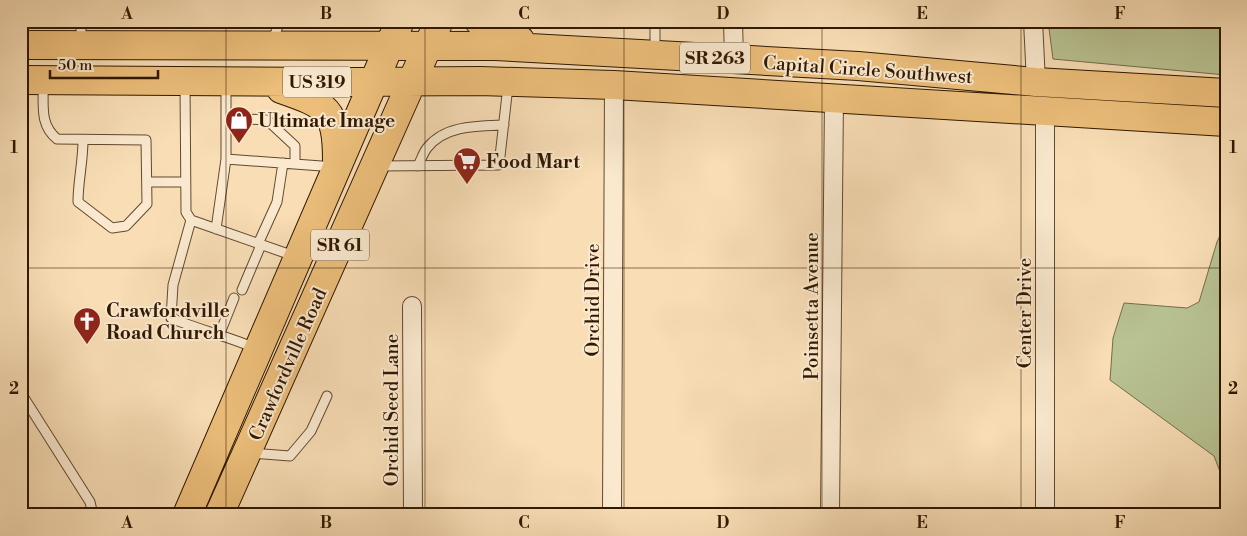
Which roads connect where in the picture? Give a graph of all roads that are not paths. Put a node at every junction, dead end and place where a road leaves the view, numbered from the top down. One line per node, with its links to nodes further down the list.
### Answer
1 (280, 21): 11 (lane)
2 (400, 21): 10 (main road, Crawfordville Road)
3 (478, 21): 12 (main road)
4 (655, 21): 13 (lane)
5 (733, 21): 14 (street)
6 (1033, 21): 22 (street)
7 (81, 33): 9 (main road, US 319); 11 (main road, US 319)
8 (434, 33): 10 (main road, Capital Circle Southwest / SR 263); 12 (main road, Capital Circle Southwest / SR 263); 19 (main road, Crawfordville Road)
9 (21, 45)
10 (389, 46): 11 (main road, US 319); 20 (main road, Crawfordville Road / SR 61)
11 (270, 47)
12 (542, 49): 13 (main road, Capital Circle Southwest / SR 263)
13 (655, 55): 14 (main road, Capital Circle Southwest / SR 263)
14 (734, 59): 22 (main road, Capital Circle Southwest / SR 263)
15 (32, 80): 16 (main road, US 319); 30 (lane)
16 (185, 81): 17 (main road, US 319); 38 (lane)
17 (226, 81): 18 (main road, US 319); 27 (lane)
18 (260, 81): 20 (main road, US 319); 36 (main road)
19 (413, 81): 20 (main road, US 319); 21 (main road, Capital Circle Southwest / SR 263); 34 (main road, Crawfordville Road / SR 61)
20 (375, 82): 36 (main road, Crawfordville Road / SR 61)
21 (509, 82): 23 (main road, Capital Circle Southwest / SR 263); 29 (lane)
22 (1036, 82): 24 (main road, Capital Circle Southwest / SR 263)
23 (614, 85): 25 (main road, Capital Circle Southwest / SR 263); 55 (street, Orchid Drive)
24 (1226, 93)
25 (834, 98): 26 (main road, Capital Circle Southwest / SR 263); 56 (street, Poinsetta Avenue)
26 (1045, 111): 28 (main road, Capital Circle Southwest / SR 263); 57 (street, Center Drive)
27 (226, 118): 31 (lane); 33 (lane)
28 (1226, 122)
29 (504, 125): 35 (lane); 35 (lane)
30 (83, 140): 37 (lane); 37 (lane)
31 (226, 159): 32 (lane); 40 (lane)
32 (283, 163): 33 (lane); 41 (lane)
33 (295, 164): 36 (lane)
34 (375, 166): 35 (lane); 50 (main road, Crawfordville Road / SR 61)
35 (418, 166)
36 (337, 167): 42 (main road, Crawfordville Road / SR 61)
37 (146, 182): 38 (lane)
38 (185, 182): 39 (lane)
39 (191, 220): 40 (lane); 46 (lane)
40 (216, 229): 41 (lane)
41 (259, 244): 42 (lane); 43 (lane)
42 (297, 257): 47 (main road, Crawfordville Road / SR 61)
43 (242, 290)
44 (234, 298): 46 (lane)
45 (412, 306): 54 (street, Orchid Seed Lane)
46 (220, 333): 47 (lane)
47 (258, 350): 52 (main road, Crawfordville Road / SR 61)
48 (21, 394): 51 (lane)
49 (327, 396): 50 (lane)
50 (247, 453): 53 (main road, Crawfordville Road / SR 61)
51 (93, 515)
52 (187, 515)
53 (219, 515)
54 (413, 515)
55 (612, 515)
56 (830, 515)
57 (1044, 515)

